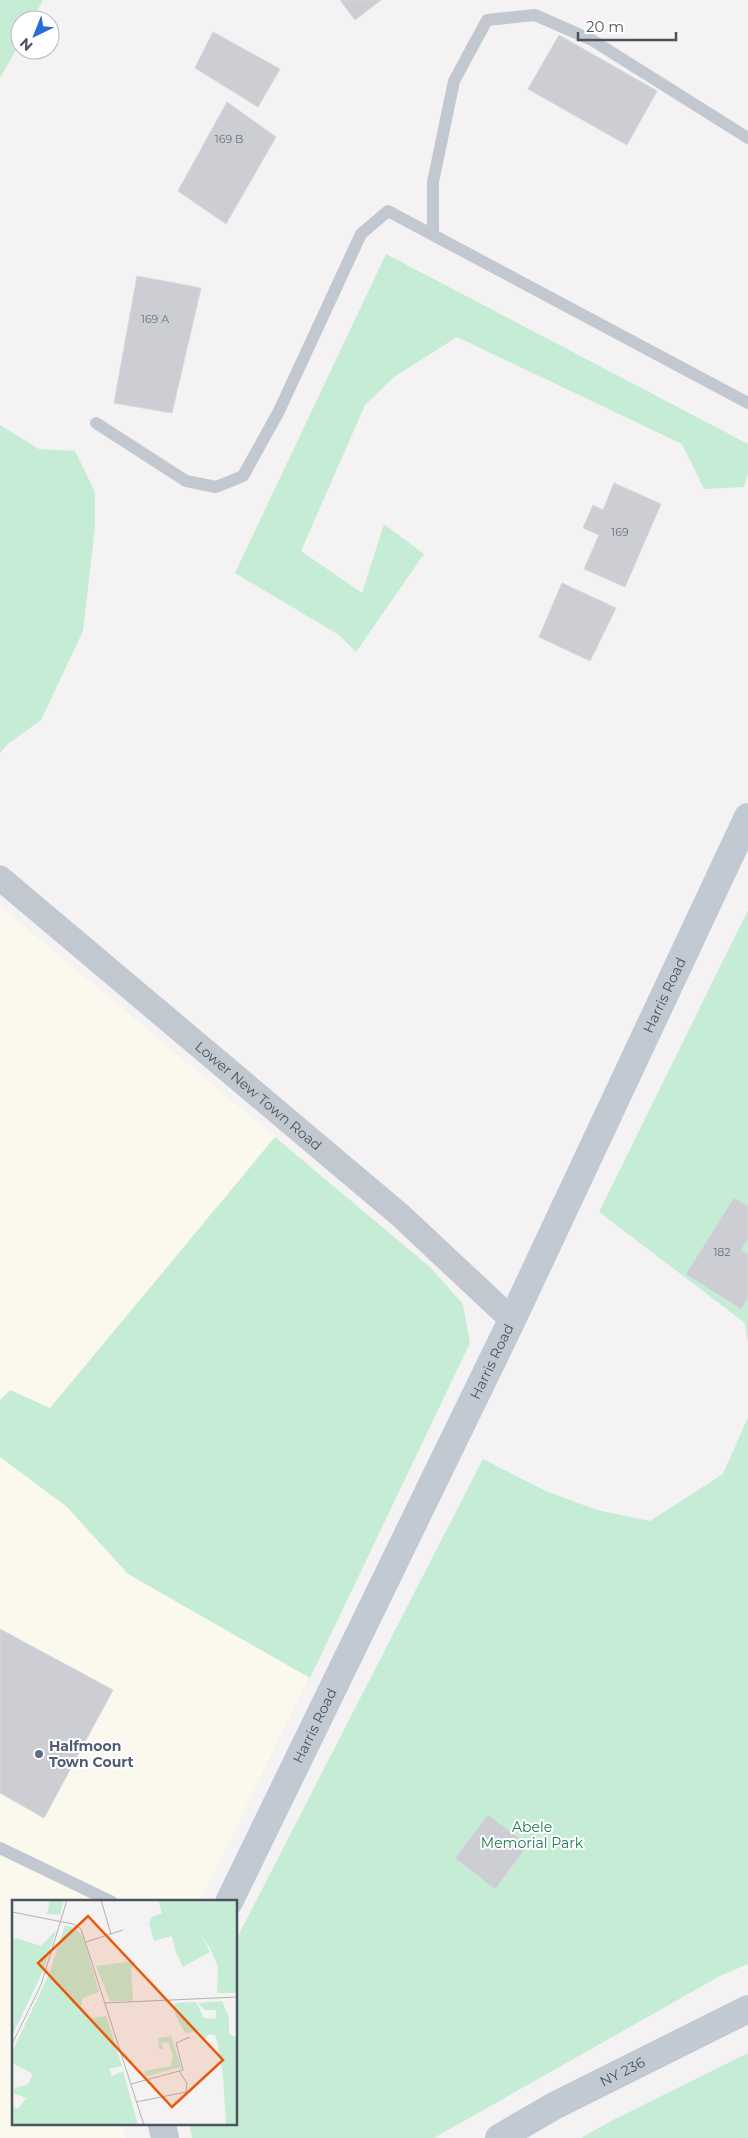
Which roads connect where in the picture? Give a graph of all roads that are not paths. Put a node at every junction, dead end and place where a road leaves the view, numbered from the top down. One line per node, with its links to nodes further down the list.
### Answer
1 (748, 138): 2 (lane)
2 (434, 236): 3 (lane); 4 (lane)
3 (748, 403)
4 (96, 422)
5 (748, 816): 7 (street, Harris Road)
6 (0, 878): 7 (street, Lower New Town Road)
7 (512, 1320): 10 (street, Harris Road)
8 (0, 1848): 9 (lane)
9 (108, 1900)
10 (230, 1900)
11 (748, 2009): 12 (street, NY 236 / NY 236)
12 (499, 2138)

